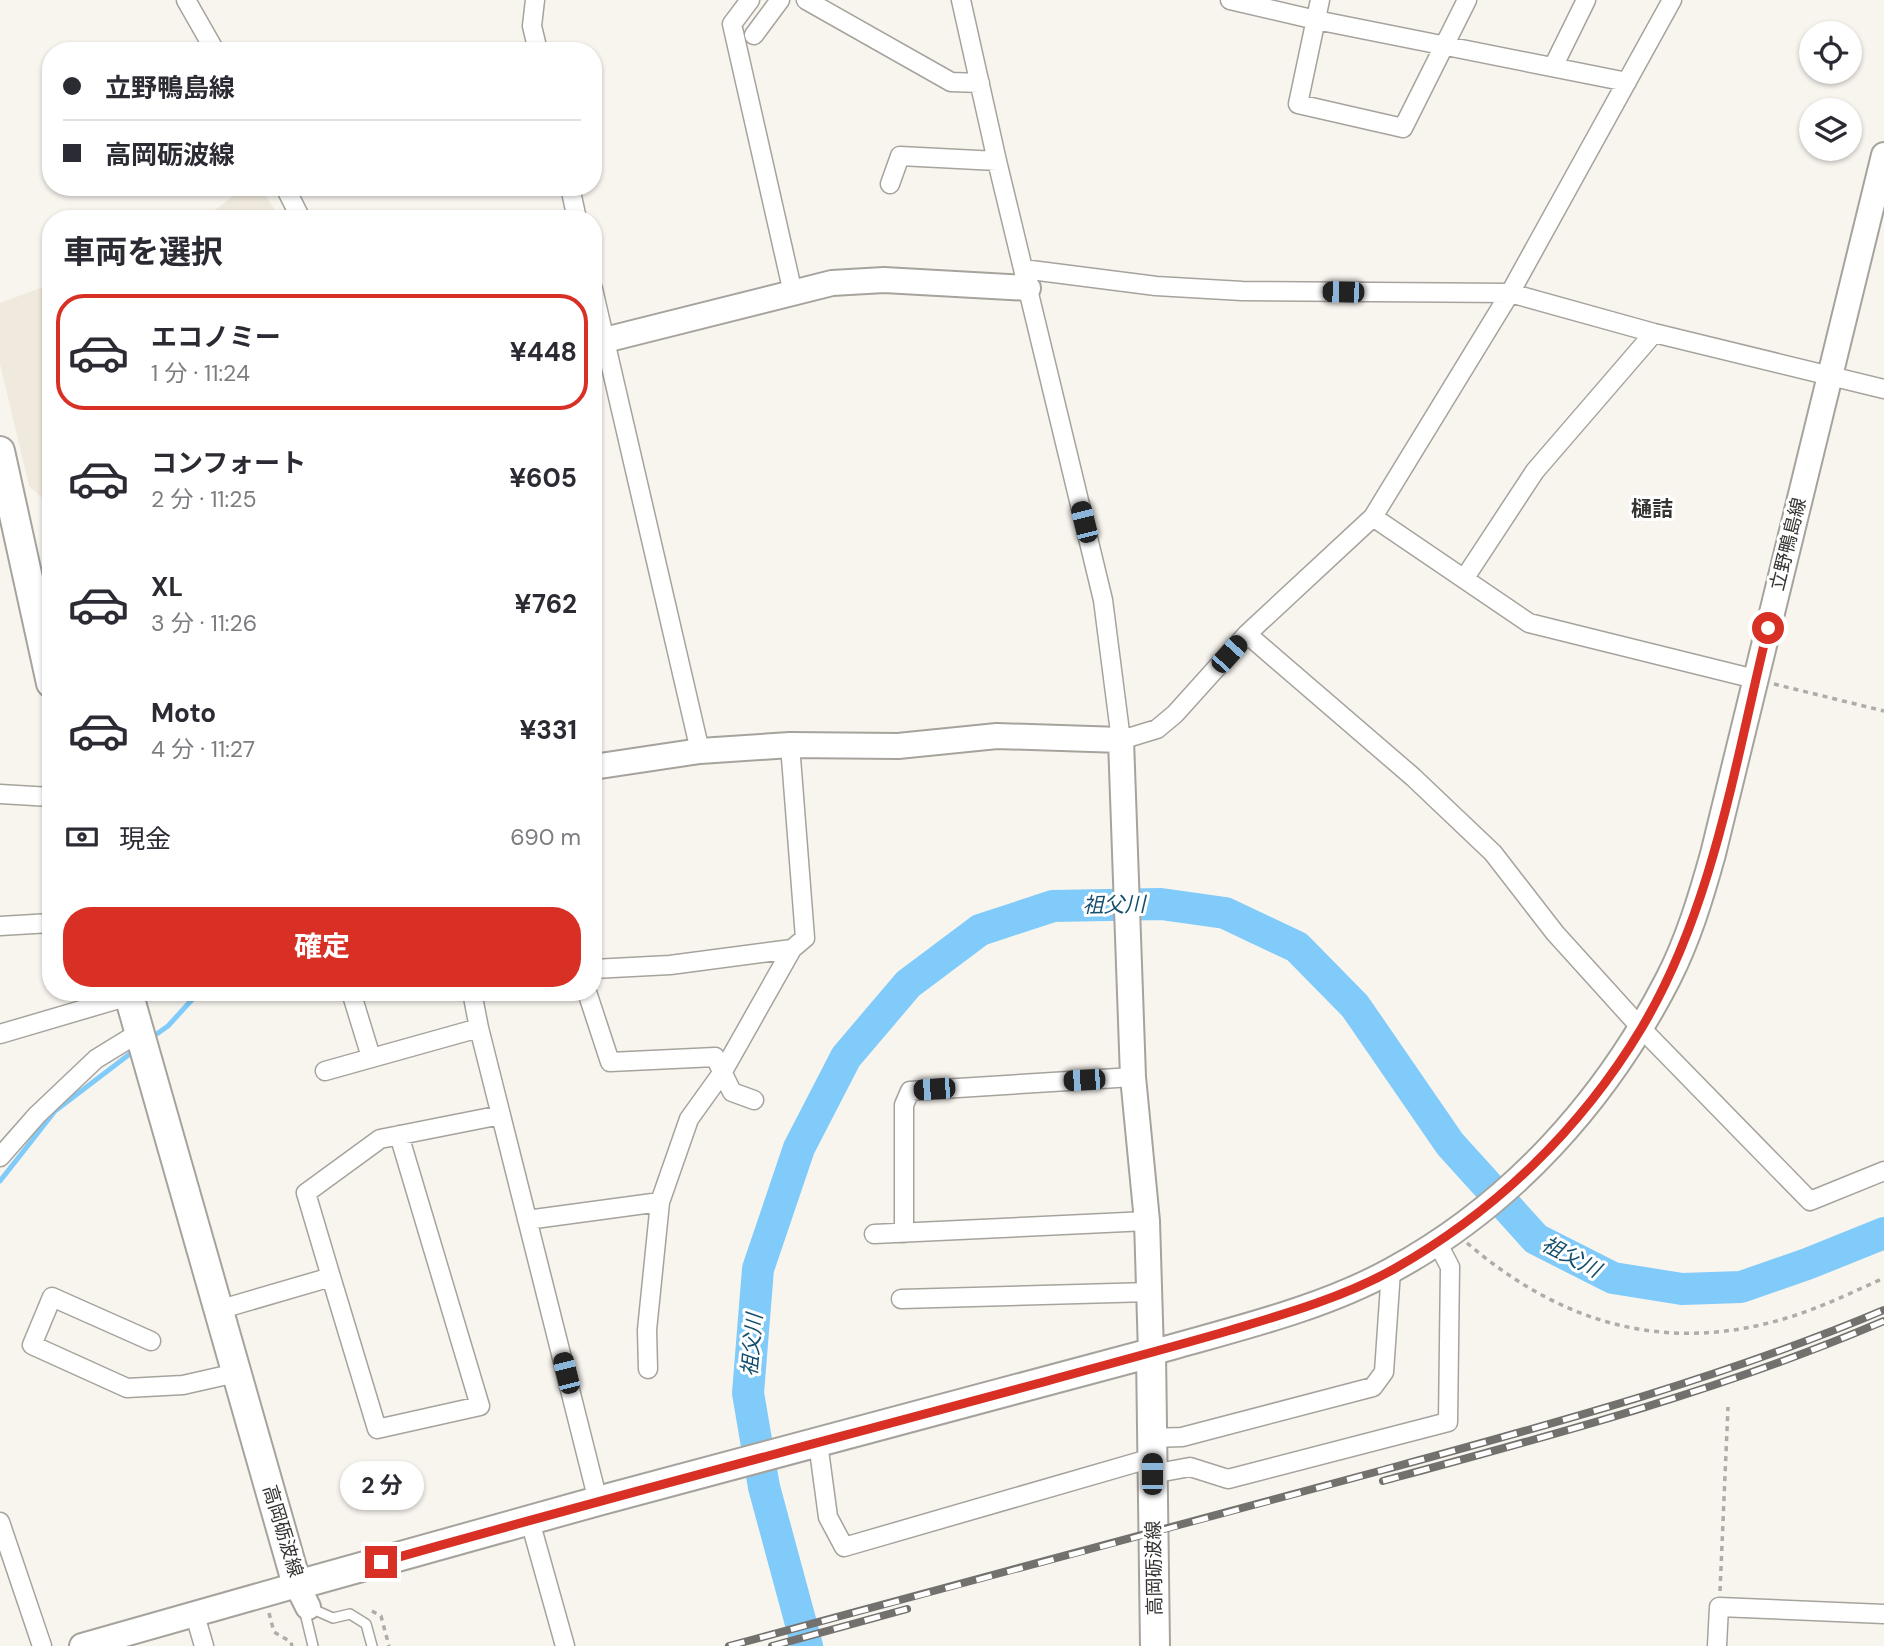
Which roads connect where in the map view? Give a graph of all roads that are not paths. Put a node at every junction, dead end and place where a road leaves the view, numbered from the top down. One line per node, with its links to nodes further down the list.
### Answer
1 (186, 0): 14 (street)
2 (535, 0): 15 (street)
3 (750, 0): 24 (street)
4 (780, 0): 13 (street)
5 (806, 0): 19 (street)
6 (961, 0): 19 (street)
7 (1230, 0): 12 (street)
8 (1321, 0): 12 (street)
9 (1466, 0): 16 (street)
10 (1586, 0): 17 (street)
11 (1672, 0): 18 (street)
12 (1316, 20): 16 (street); 16 (street)
13 (754, 35)
14 (210, 42)
15 (536, 42)
16 (1445, 45): 17 (street)
17 (1553, 67): 18 (street)
18 (1627, 82): 25 (street)
19 (980, 83): 21 (street)
20 (1884, 155): 29 (street, 立野鴨島線)
21 (997, 161): 22 (street); 23 (street)
22 (890, 184)
23 (1026, 279): 25 (street); 27 (street); 37 (street)
24 (790, 280)
25 (1510, 293): 26 (street); 32 (street)
26 (1654, 332): 29 (street); 33 (street)
27 (602, 341)
28 (602, 354): 39 (street)
29 (1829, 376): 30 (street); 36 (street, 立野鴨島線)
30 (1884, 389)
31 (1, 460): 35 (main road)
32 (1373, 517): 33 (street); 34 (street)
33 (1464, 579): 36 (street)
34 (1247, 634): 37 (street); 53 (street)
35 (42, 643)
36 (1755, 679): 53 (street, 立野鴨島線)
37 (1121, 740): 38 (street); 59 (street)
38 (790, 746): 39 (street); 45 (street)
39 (700, 751): 40 (street)
40 (602, 766)
41 (0, 794): 42 (street)
42 (42, 796)
43 (42, 924): 44 (street)
44 (0, 926)
45 (792, 949): 46 (street); 58 (street)
46 (602, 969)
47 (106, 1001): 55 (street)
48 (131, 1001): 54 (main road, 高岡砺波線)
49 (354, 1001): 56 (street)
50 (474, 1001): 52 (street)
51 (590, 1001): 58 (street)
52 (479, 1028): 56 (street); 61 (street)
53 (1641, 1028): 64 (street); 70 (street, 立野鴨島線)
54 (140, 1032): 63 (street); 75 (main road, 高岡砺波線)
55 (0, 1034)
56 (371, 1057): 57 (street)
57 (325, 1071)
58 (722, 1073): 60 (street); 65 (street)
59 (1133, 1077): 67 (street); 68 (street)
60 (754, 1100)
61 (501, 1115): 62 (street); 66 (street)
62 (399, 1135): 72 (street); 72 (street)
63 (0, 1157)
64 (1884, 1171)
65 (660, 1202): 66 (street); 78 (street)
66 (527, 1220): 82 (street)
67 (1147, 1222): 68 (street); 73 (street)
68 (904, 1233): 69 (street)
69 (874, 1234)
70 (1450, 1234): 71 (street, 立野鴨島線); 81 (street)
71 (1391, 1271): 77 (street, 立野鴨島線); 81 (street)
72 (331, 1277): 75 (street)
73 (1150, 1292): 74 (street); 77 (street)
74 (901, 1299)
75 (218, 1310): 79 (main road, 高岡砺波線)
76 (151, 1341): 79 (street)
77 (1152, 1353): 80 (main road, 高岡砺波線); 81 (main road, 高岡砺波線)
78 (648, 1369)
79 (236, 1373): 85 (main road, 高岡砺波線)
80 (806, 1446): 81 (street); 82 (main road, 高岡砺波線)
81 (1152, 1457): 94 (main road, 高岡砺波線)
82 (598, 1501): 83 (main road, 高岡砺波線)
83 (530, 1521): 85 (main road, 高岡砺波線); 93 (street)
84 (0, 1522): 88 (street)
85 (303, 1596): 87 (street); 91 (lane); 92 (lane)
86 (1884, 1614): 95 (street)
87 (195, 1615): 89 (street); 90 (street)
88 (42, 1646)
89 (82, 1646)
90 (204, 1646)
91 (313, 1646)
92 (372, 1646)
93 (565, 1646)
94 (1155, 1646)
95 (1717, 1646)

